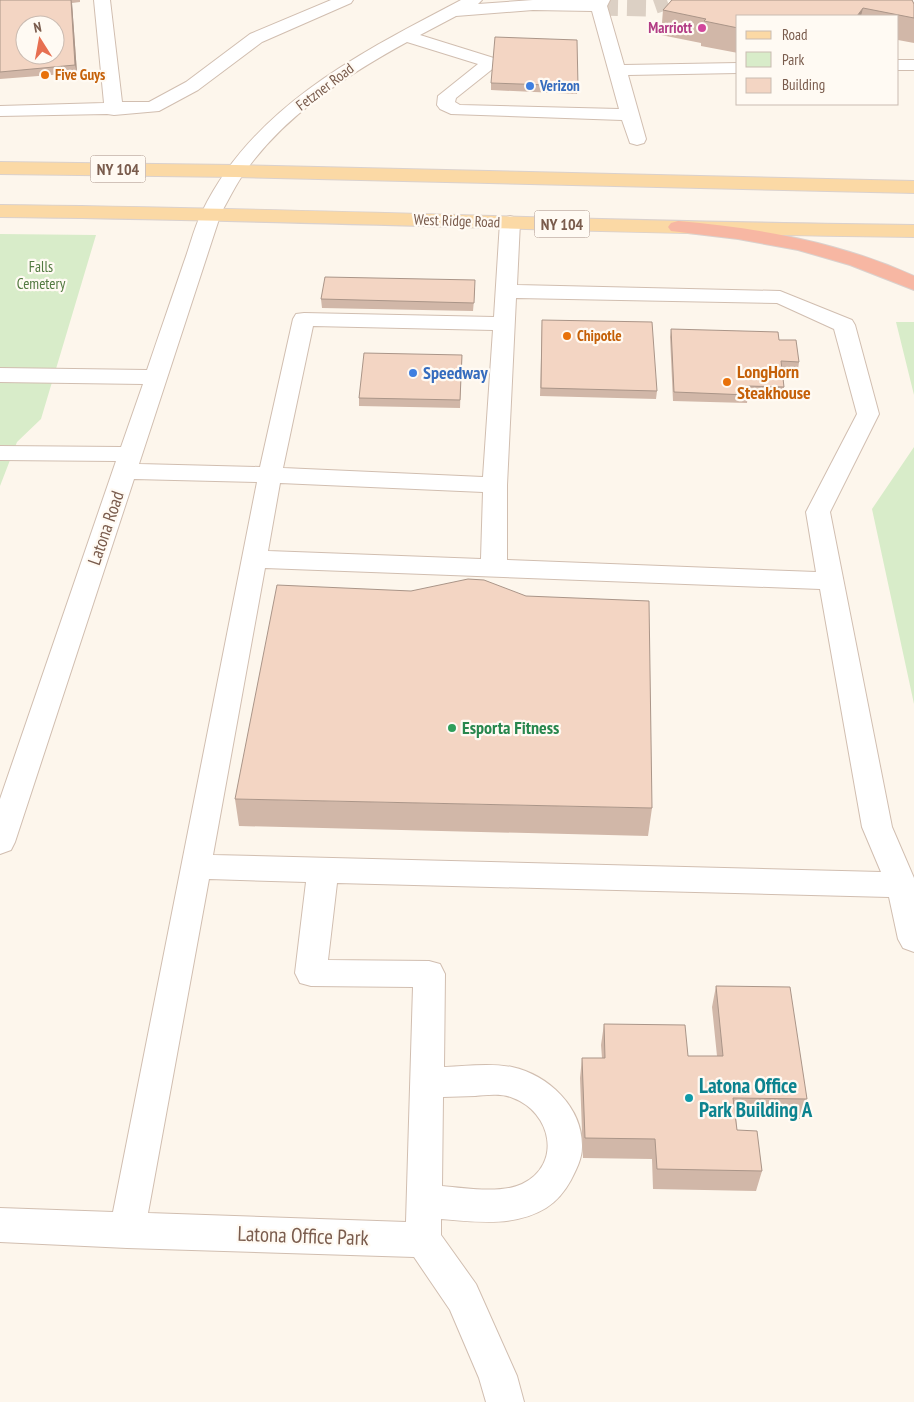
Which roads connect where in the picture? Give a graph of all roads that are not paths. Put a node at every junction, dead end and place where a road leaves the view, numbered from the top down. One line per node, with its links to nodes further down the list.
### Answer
1 (102, 0): 11 (street)
2 (345, 0): 11 (street)
3 (474, 0): 5 (street, Fetzner Road)
4 (600, 3): 5 (street); 10 (street)
5 (454, 11): 6 (street, Fetzner Road)
6 (405, 36): 13 (street); 16 (street, Fetzner Road)
7 (899, 65): 8 (street)
8 (914, 65)
9 (736, 68): 10 (street)
10 (618, 70): 13 (street)
11 (114, 110): 12 (street)
12 (0, 111)
13 (631, 115): 14 (street)
14 (637, 139)
15 (0, 168): 16 (main road, NY 104)
16 (235, 171): 17 (main road, NY 104); 19 (street, Fetzner Road)
17 (914, 187)
18 (0, 211): 19 (main road, West Ridge Road / NY 104)
19 (211, 213): 20 (main road, West Ridge Road / NY 104); 27 (street, Latona Road)
20 (510, 222): 21 (main road, West Ridge Road / NY 104); 24 (street)
21 (678, 227): 22 (main road, West Ridge Road / NY 104); 23 (highway)
22 (914, 231)
23 (914, 284)
24 (506, 291): 25 (street); 34 (street)
25 (504, 324): 30 (street); 31 (street)
26 (0, 375): 27 (street)
27 (157, 377): 29 (street, Latona Road)
28 (0, 453): 29 (street)
29 (128, 462): 30 (street); 35 (street, Latona Road)
30 (270, 475): 31 (street); 32 (street)
31 (495, 485): 33 (street)
32 (255, 559): 33 (street); 36 (street)
33 (494, 568): 34 (street)
34 (830, 581): 38 (street)
35 (3, 824)
36 (196, 867): 37 (street); 43 (street)
37 (323, 870): 38 (street); 40 (street)
38 (902, 885): 39 (street)
39 (914, 939)
40 (426, 1083): 41 (street); 41 (street)
41 (424, 1201): 44 (street)
42 (0, 1225): 43 (street, Latona Office Park)
43 (127, 1230): 44 (street, Latona Office Park)
44 (423, 1240): 45 (street)
45 (505, 1402)

